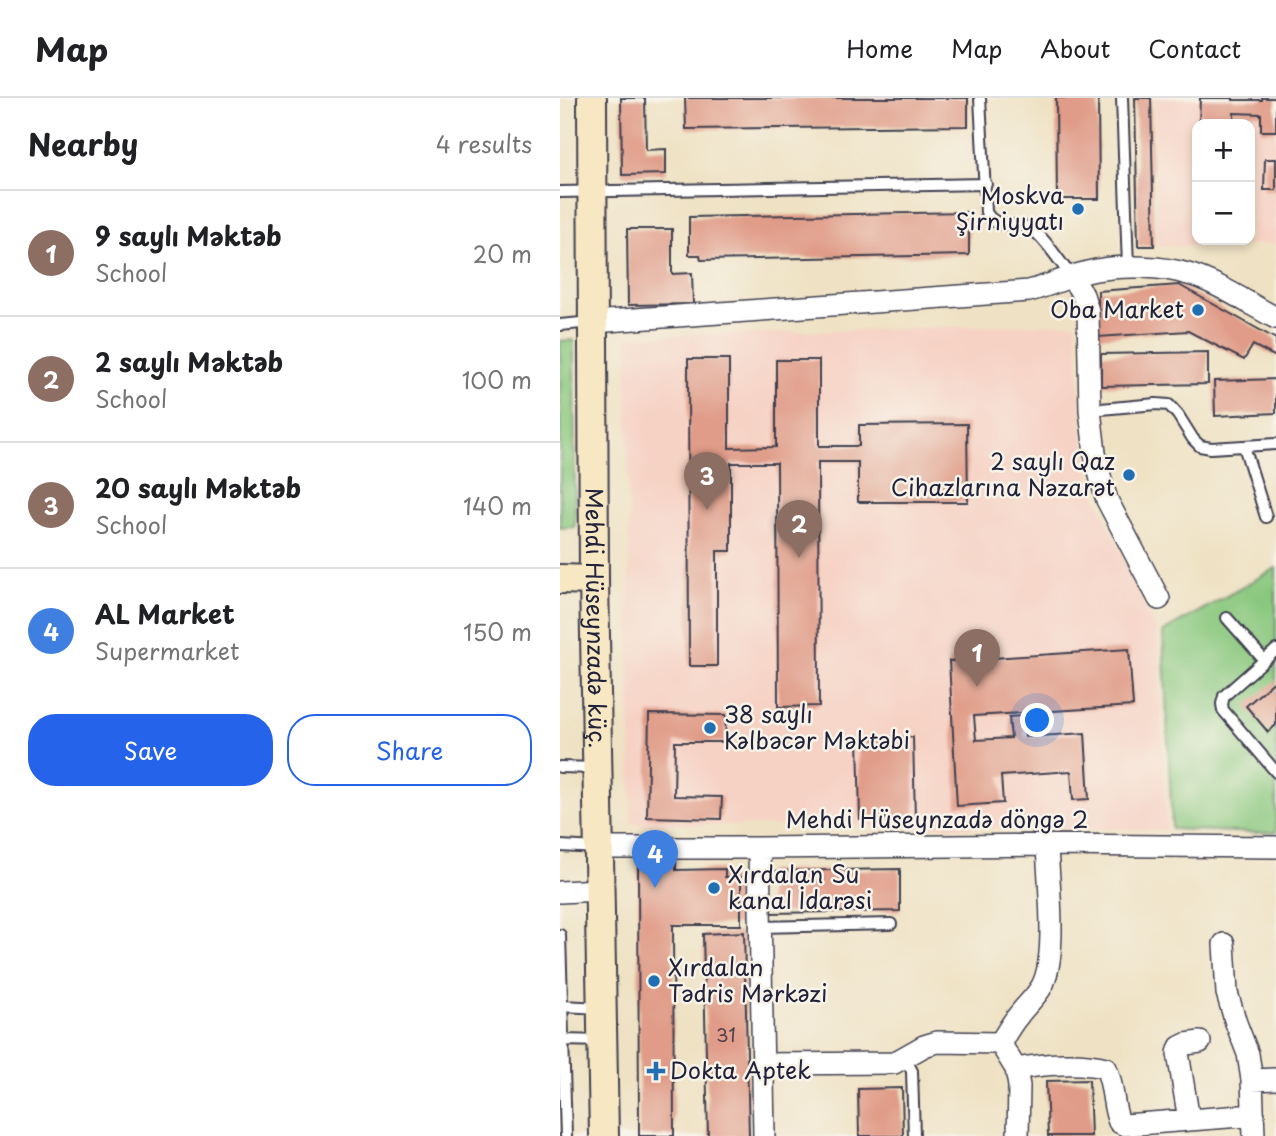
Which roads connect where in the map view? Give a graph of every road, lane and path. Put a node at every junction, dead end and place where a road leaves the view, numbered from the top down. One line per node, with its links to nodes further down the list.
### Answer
1 (592, 98): 5 (street, Mehdi Hüseynzadə küç.)
2 (980, 98): 4 (lane)
3 (1122, 98): 7 (lane)
4 (986, 184): 5 (lane); 8 (lane)
5 (592, 191): 6 (lane); 10 (street, Mehdi Hüseynzadə küç.)
6 (560, 192)
7 (1128, 267): 8 (street); 9 (street)
8 (1071, 276): 10 (street); 12 (street)
9 (1276, 318)
10 (593, 322): 11 (lane); 17 (street, Mehdi Hüseynzadə küç.)
11 (560, 325)
12 (1090, 410): 14 (lane); 18 (street)
13 (1276, 444): 14 (lane)
14 (1244, 446): 15 (lane)
15 (1266, 517)
16 (560, 579): 17 (street)
17 (594, 580): 23 (street, Mehdi Hüseynzadə küç.)
18 (1159, 599)
19 (1227, 618): 21 (lane)
20 (1276, 650): 21 (lane)
21 (1264, 660): 24 (lane)
22 (560, 767): 23 (lane)
23 (597, 768): 28 (street, Mehdi Hüseynzadə küç.)
24 (1276, 772)
25 (1046, 845): 27 (street, Mehdi Hüseynzadə döngə 2); 29 (street, Mehdi Hüseynzadə döngə 2); 41 (street)
26 (560, 846): 28 (lane)
27 (1276, 847)
28 (598, 848): 29 (street, Mehdi Hüseynzadə döngə 2); 30 (street, Mehdi Hüseynzadə küç.)
29 (759, 848): 33 (street)
30 (599, 890): 31 (street); 37 (street, Mehdi Hüseynzadə küç.)
31 (560, 892)
32 (891, 924): 33 (lane)
33 (760, 927): 43 (street)
34 (560, 935): 36 (lane)
35 (1224, 944): 46 (street)
36 (562, 1006): 37 (lane); 38 (lane)
37 (601, 1008): 39 (street, Mehdi Hüseynzadə küç.)
38 (563, 1040): 39 (lane); 49 (lane)
39 (602, 1041): 50 (street, Mehdi Hüseynzadə küç.)
40 (1200, 1042): 47 (street)
41 (1000, 1043): 42 (street); 44 (street)
42 (905, 1058): 43 (street); 52 (lane)
43 (763, 1063): 51 (street)
44 (1016, 1069): 47 (street); 53 (street)
45 (1276, 1079): 46 (street)
46 (1252, 1080): 48 (street)
47 (1189, 1121): 48 (street)
48 (1254, 1126)
49 (566, 1136)
50 (604, 1136)
51 (764, 1136)
52 (914, 1136)
53 (1018, 1136)

